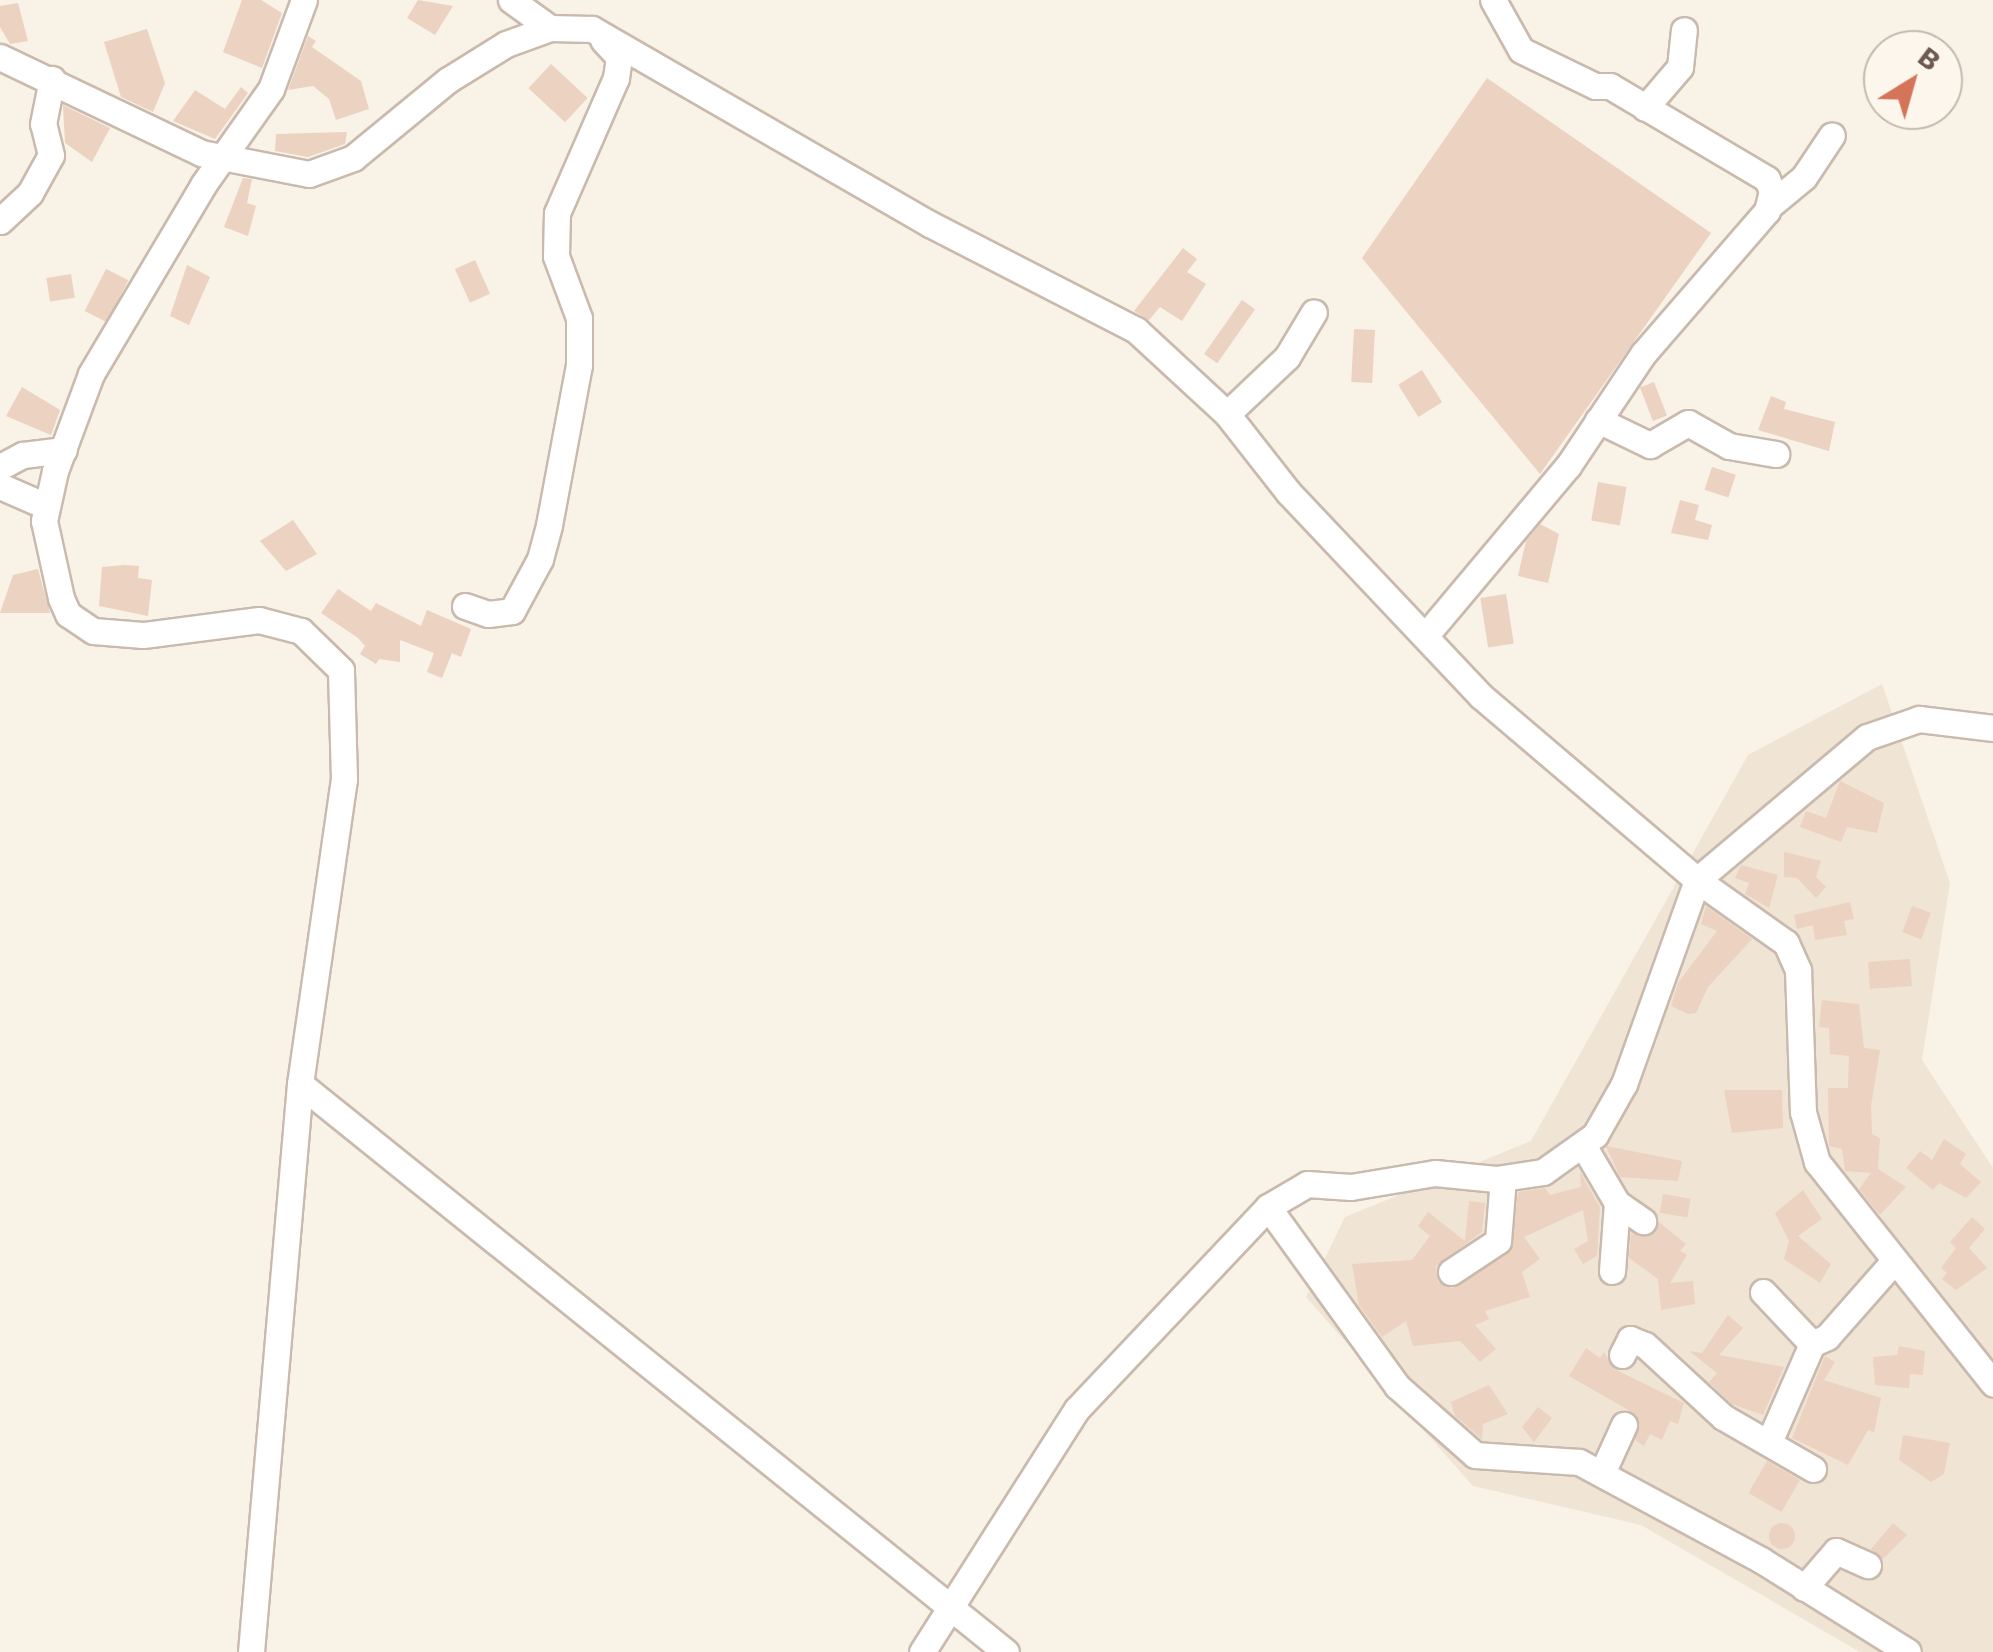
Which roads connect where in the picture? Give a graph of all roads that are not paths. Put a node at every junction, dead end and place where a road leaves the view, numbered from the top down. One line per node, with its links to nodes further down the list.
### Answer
1 (304, 0): 11 (street)
2 (511, 0): 4 (street)
3 (1493, 0): 9 (street)
4 (550, 28): 5 (street); 11 (street)
5 (592, 29): 15 (street); 22 (street)
6 (1684, 30): 9 (street)
7 (0, 57): 8 (street)
8 (52, 79): 11 (street); 13 (street)
9 (1645, 108): 12 (street)
10 (1832, 135): 12 (street)
11 (220, 159): 17 (street)
12 (1768, 206): 16 (street)
13 (0, 220)
14 (1314, 312): 15 (street)
15 (1227, 414): 23 (street)
16 (1598, 420): 18 (street); 23 (street)
17 (64, 450): 19 (street); 21 (street)
18 (1776, 454)
19 (0, 468)
20 (0, 486): 21 (street)
21 (46, 506): 26 (street)
22 (465, 606)
23 (1426, 635): 25 (street)
24 (1993, 728): 25 (street)
25 (1697, 880): 27 (street); 32 (street)
26 (300, 1084): 45 (street); 46 (street)
27 (1582, 1146): 28 (street); 29 (street)
28 (1503, 1178): 30 (street); 34 (street)
29 (1617, 1203): 31 (street); 33 (street)
30 (1268, 1207): 42 (street); 45 (street)
31 (1643, 1221)
32 (1894, 1261): 36 (street); 38 (street)
33 (1612, 1271)
34 (1450, 1272)
35 (1763, 1292): 36 (street)
36 (1812, 1344): 40 (street)
37 (1622, 1354): 40 (street)
38 (1993, 1383)
39 (1624, 1425): 42 (street)
40 (1770, 1440): 41 (street)
41 (1813, 1469)
42 (1602, 1473): 44 (street)
43 (1868, 1565): 44 (street)
44 (1804, 1588): 49 (street)
45 (949, 1605): 47 (street); 48 (street)
46 (251, 1652)
47 (922, 1652)
48 (1006, 1652)
49 (1908, 1652)

